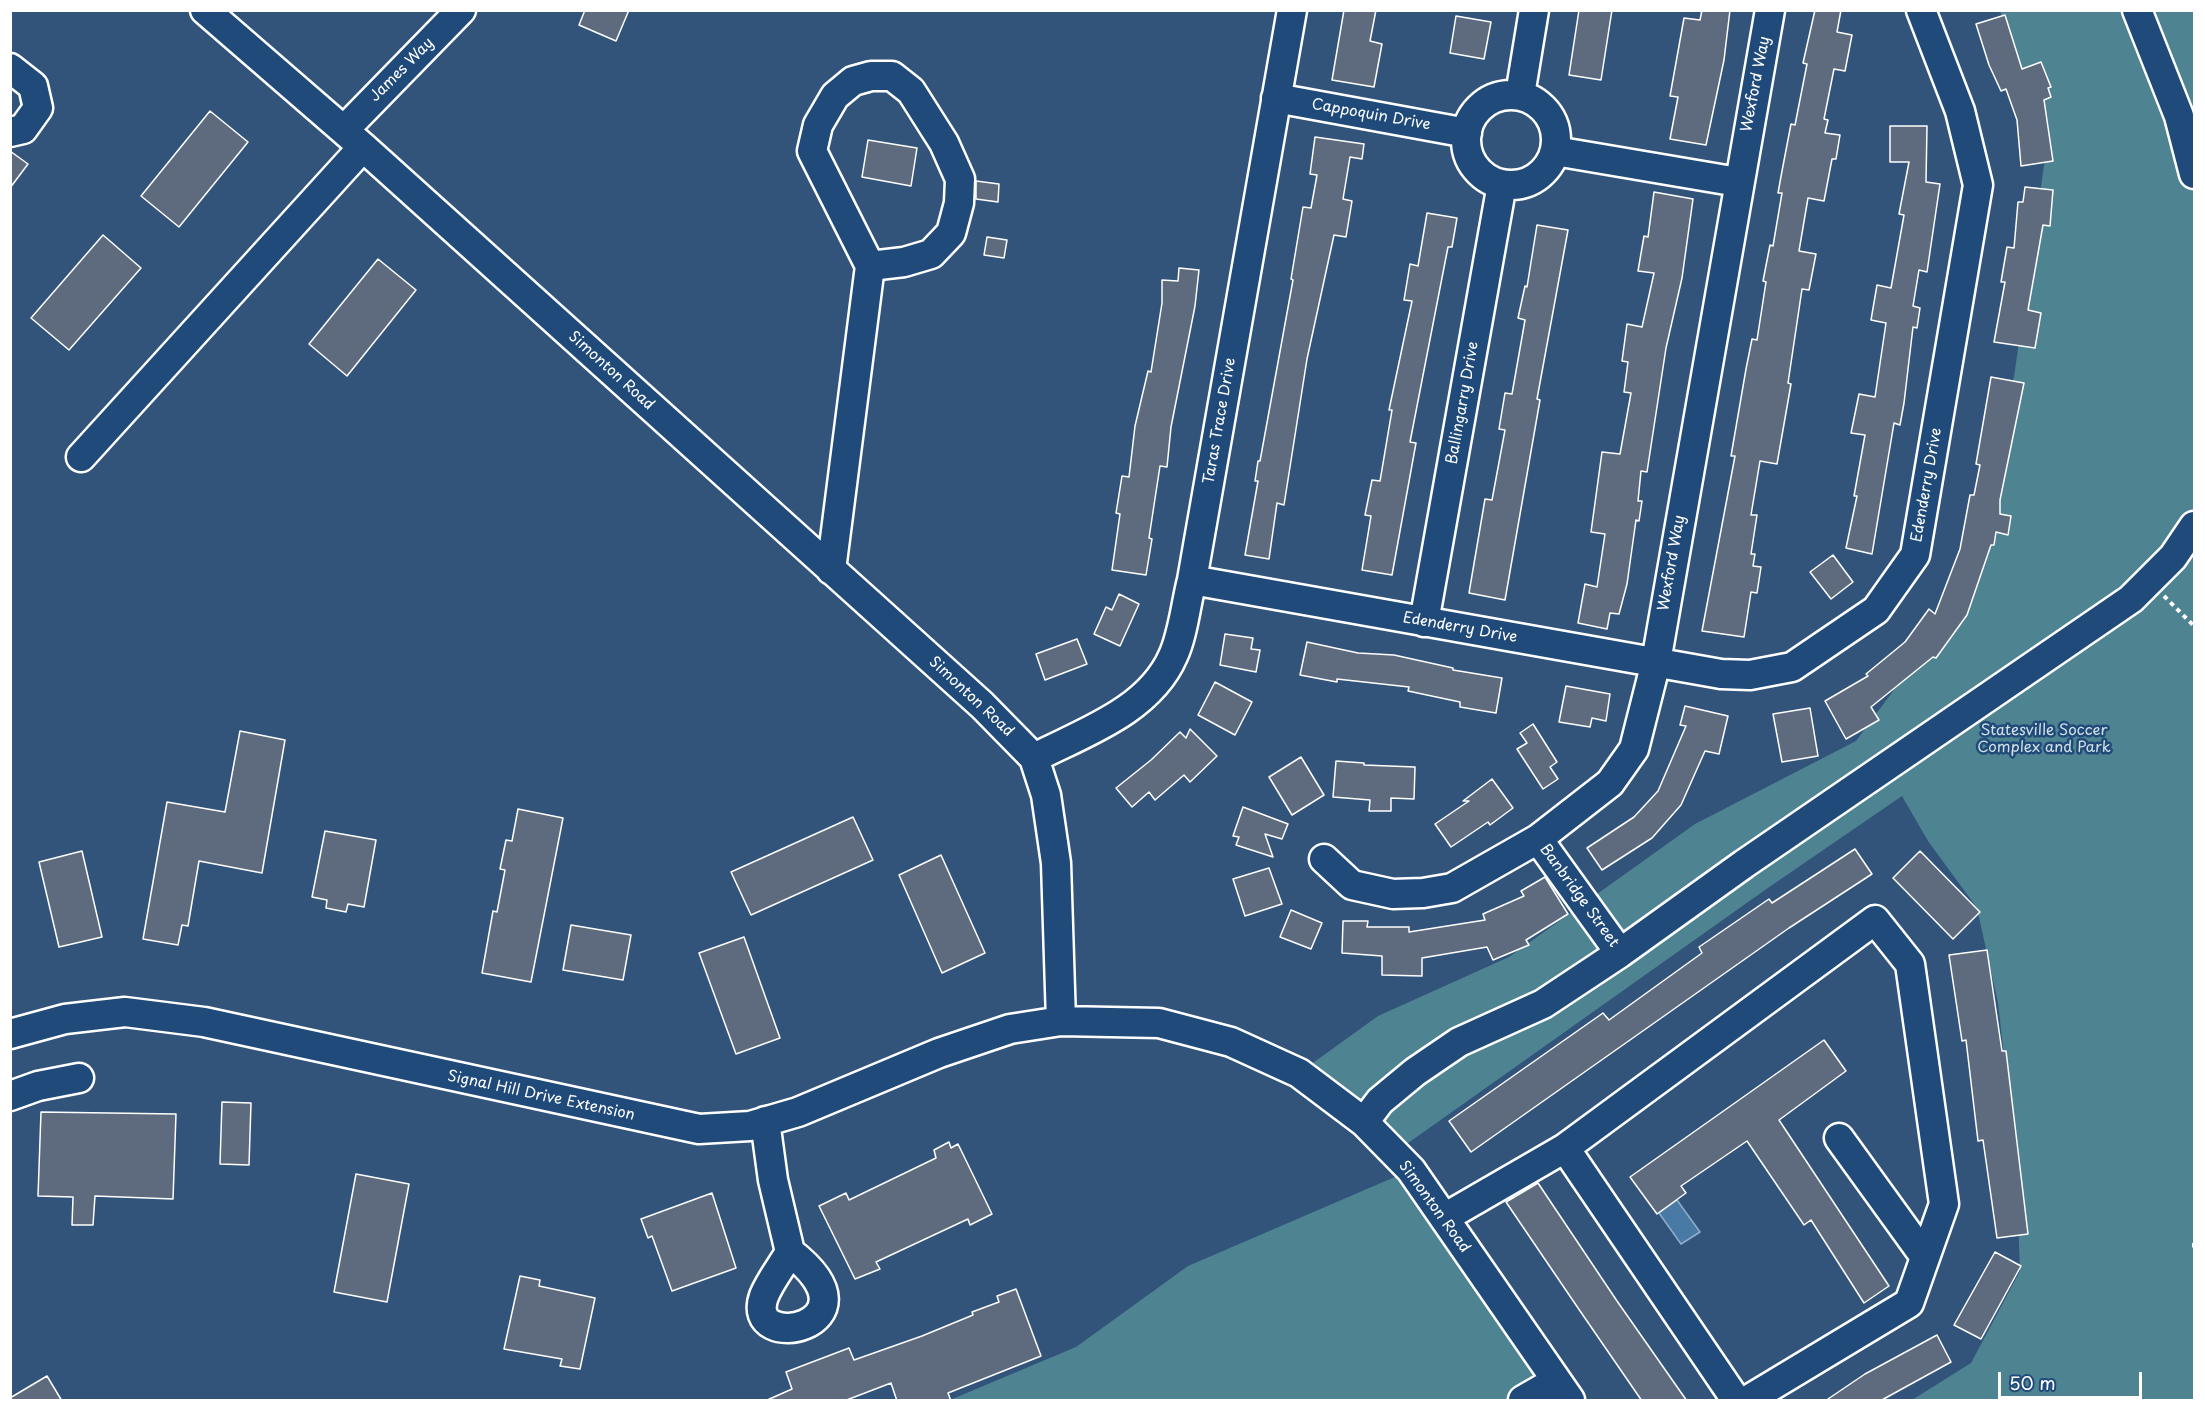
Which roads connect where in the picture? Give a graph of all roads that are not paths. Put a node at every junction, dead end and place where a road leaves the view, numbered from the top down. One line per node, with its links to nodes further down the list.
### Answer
1 (205, 10): 13 (street, Simonton Road)
2 (461, 10): 13 (street, James Way)
3 (1292, 10): 10 (street, Taras Trace Drive)
4 (1534, 10): 9 (street)
5 (1770, 10): 16 (street, Wexford Way)
6 (1921, 10): 24 (street, Edenderry Drive)
7 (2137, 10): 15 (street)
8 (10, 68): 11 (street)
9 (1520, 95): 12 (street); 14 (street)
10 (1276, 98): 12 (street, Cappoquin Drive); 22 (street, Taras Trace Drive)
11 (10, 132)
12 (1467, 133): 17 (street)
13 (353, 138): 19 (street, James Way); 21 (street, Simonton Road)
14 (1555, 151): 16 (street); 17 (street)
15 (2194, 174)
16 (1738, 182): 24 (street, Wexford Way)
17 (1502, 184): 23 (street, Ballingarry Drive)
18 (870, 266): 18 (street); 21 (street)
19 (81, 457)
20 (2194, 526): 28 (street)
21 (831, 570): 25 (street, Simonton Road)
22 (1192, 580): 23 (street, Edenderry Drive); 25 (street, Taras Trace Drive)
23 (1424, 622): 24 (street, Edenderry Drive)
24 (1656, 662): 26 (street, Wexford Way)
25 (1034, 758): 29 (street, Simonton Road)
26 (1538, 838): 27 (street, Wexford Way); 28 (street, Banbridge Street)
27 (1324, 859)
28 (1620, 953): 34 (street)
29 (1061, 1021): 33 (street, Signal Hill Drive Extension); 34 (street, Simonton Road)
30 (10, 1034): 33 (street, Signal Hill Drive Extension)
31 (79, 1078): 32 (street)
32 (10, 1096)
33 (765, 1121): 38 (street)
34 (1364, 1122): 37 (street, Simonton Road)
35 (1839, 1138): 39 (street)
36 (1565, 1148): 37 (street); 39 (street); 42 (street)
37 (1444, 1218): 40 (street, Simonton Road)
38 (790, 1252)
39 (1925, 1257): 43 (street)
40 (1563, 1391): 41 (street)
41 (1523, 1401)
42 (1737, 1401)
43 (1748, 1401)

